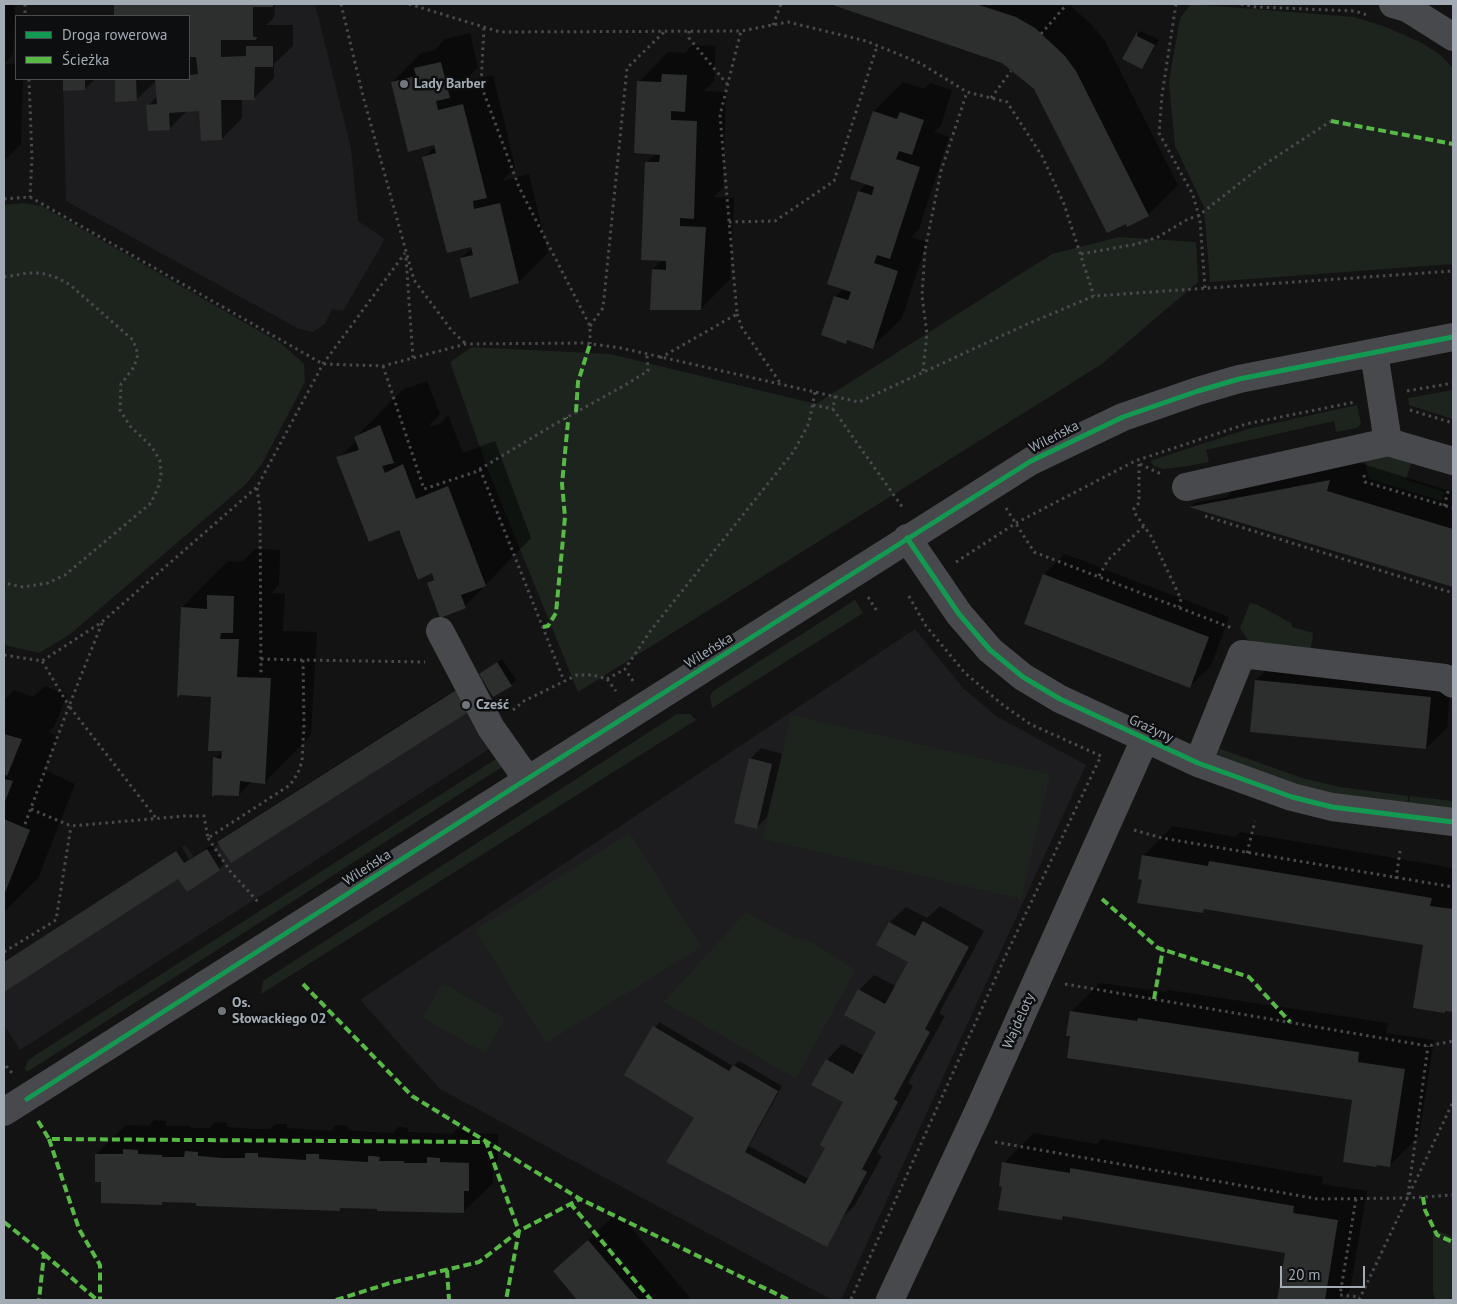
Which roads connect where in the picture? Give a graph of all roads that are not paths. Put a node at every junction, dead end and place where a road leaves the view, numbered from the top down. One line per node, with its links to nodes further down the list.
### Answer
1 (1382, 10): 2 (street)
2 (1453, 37)
3 (1453, 337): 4 (street, Wileńska)
4 (1374, 353): 5 (street); 8 (street, Wileńska)
5 (1388, 442): 6 (street); 7 (street)
6 (1453, 460)
7 (1177, 480)
8 (907, 538): 11 (street, Grażyny); 13 (street, Wileńska)
9 (440, 631): 13 (street)
10 (1453, 684): 12 (street)
11 (1145, 740): 12 (street, Grażyny); 16 (street, Wajdeloty)
12 (1198, 763): 14 (street, Grażyny)
13 (527, 779): 15 (street, Wileńska)
14 (1453, 822)
15 (6, 1107)
16 (890, 1300)

